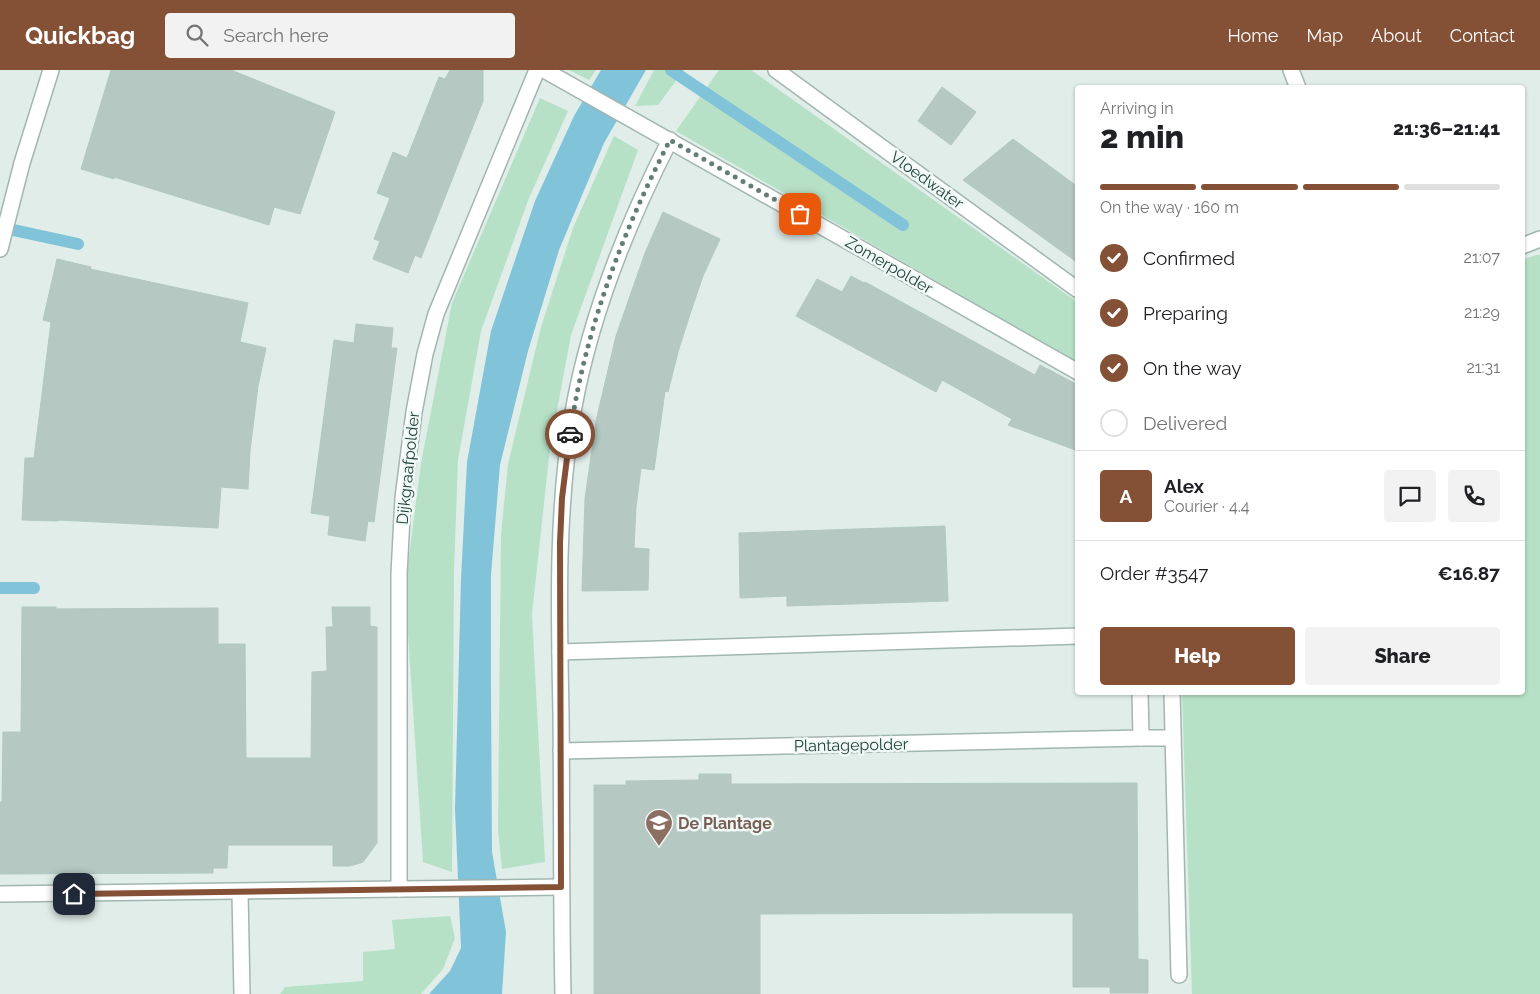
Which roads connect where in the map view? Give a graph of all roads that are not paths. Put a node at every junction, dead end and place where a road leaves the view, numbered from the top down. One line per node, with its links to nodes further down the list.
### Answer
1 (51, 70): 10 (street)
2 (537, 70): 21 (street, Dijkgraafpolder)
3 (544, 70): 7 (street, Zomerpolder)
4 (776, 70): 11 (street, Vloedwater)
5 (1291, 70): 6 (street)
6 (1297, 85)
7 (670, 140): 12 (street, Zomerpolder); 14 (street)
8 (1540, 239): 9 (street)
9 (1525, 245)
10 (0, 249)
11 (1075, 288)
12 (1075, 370)
13 (1075, 636): 14 (street)
14 (560, 652): 19 (street)
15 (1140, 695): 17 (street)
16 (1172, 695): 18 (street)
17 (1141, 738): 18 (street, Plantagepolder); 19 (street, Plantagepolder)
18 (1173, 738): 24 (street)
19 (561, 751): 20 (street)
20 (561, 887): 21 (street); 26 (street)
21 (399, 889): 22 (street)
22 (240, 892): 23 (street); 25 (street)
23 (0, 894)
24 (1179, 975)
25 (242, 994)
26 (563, 994)

